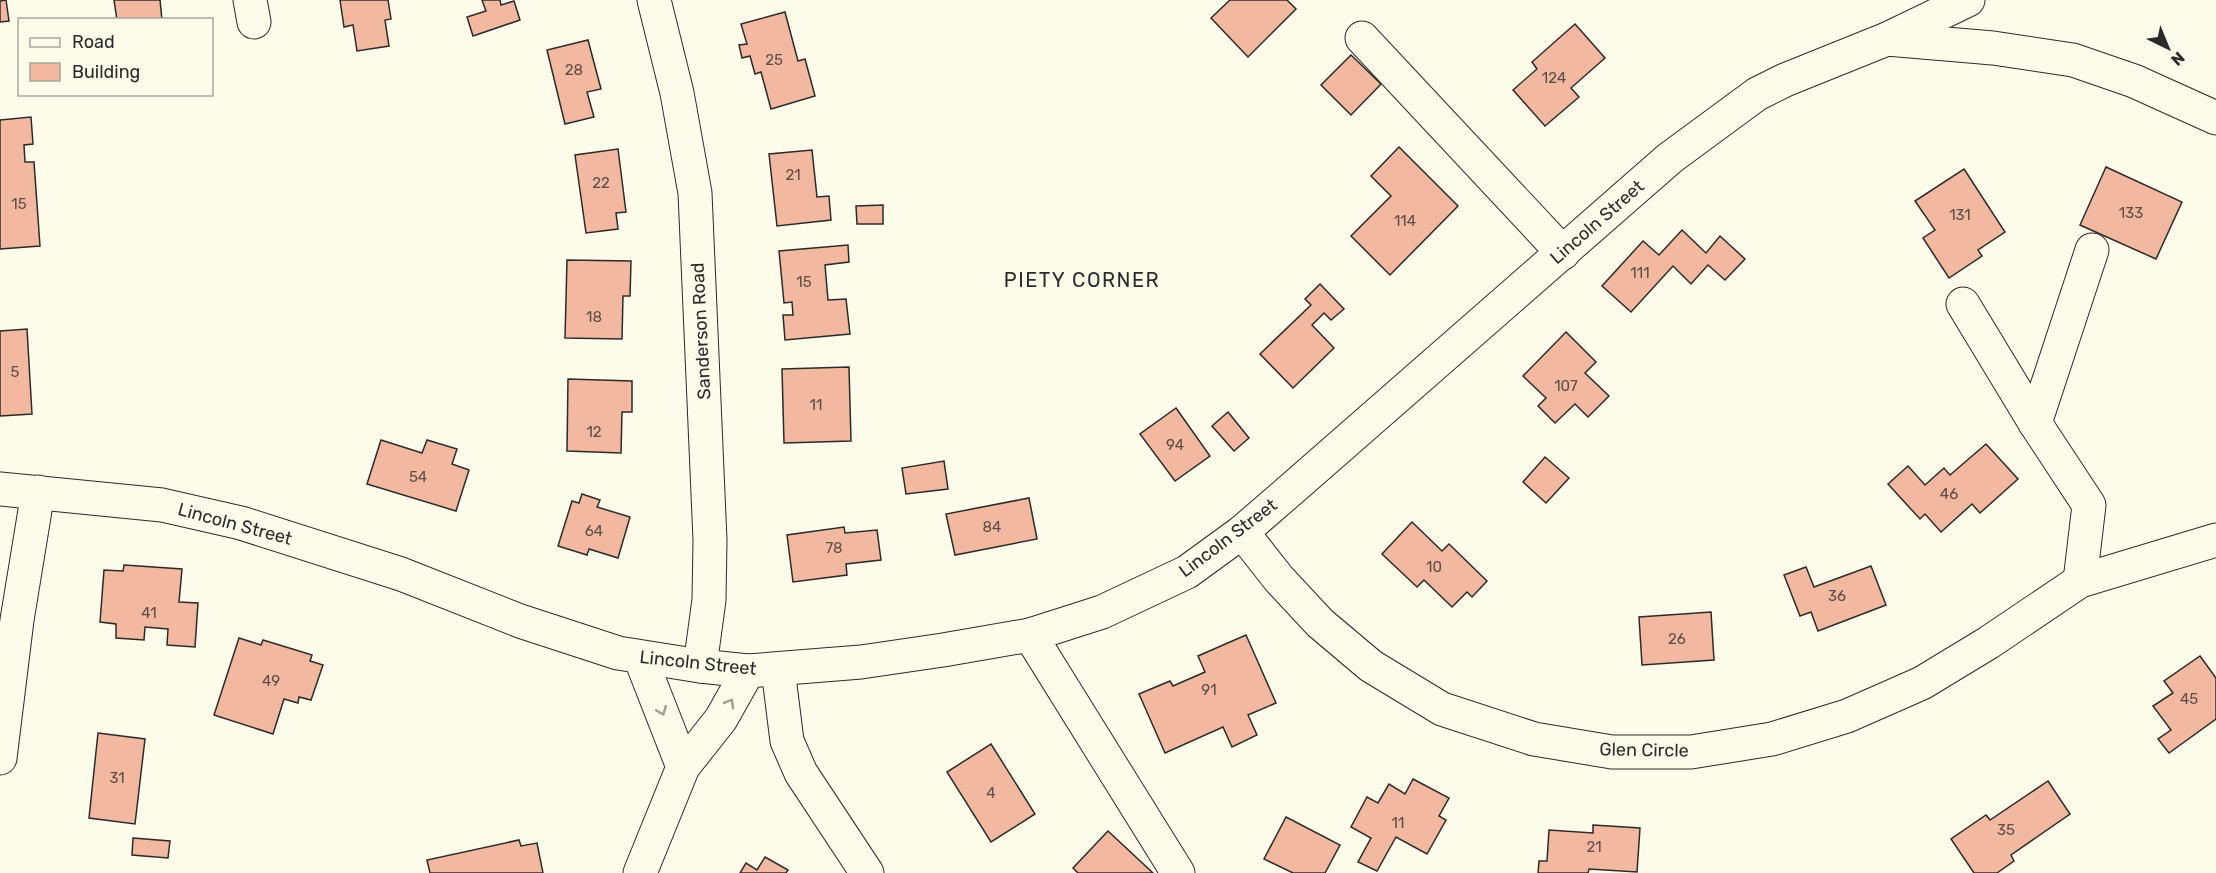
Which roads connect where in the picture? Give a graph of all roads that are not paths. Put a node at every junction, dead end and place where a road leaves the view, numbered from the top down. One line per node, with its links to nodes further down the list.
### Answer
1 (654, 0): 17 (street, Sanderson Road)
2 (1960, 1): 4 (street)
3 (1362, 38): 7 (street)
4 (1887, 39): 5 (street, Lincoln Street); 7 (street, Lincoln Street)
5 (2216, 118)
6 (2092, 250): 9 (street)
7 (1563, 253): 12 (street, Lincoln Street)
8 (1963, 304): 9 (street)
9 (2035, 423): 14 (street)
10 (0, 489): 11 (street, Lincoln Street)
11 (38, 492): 16 (street, Lincoln Street); 19 (street)
12 (1242, 532): 14 (street, Glen Circle); 15 (street, Lincoln Street)
13 (2216, 540): 14 (street, Glen Circle)
14 (2080, 581)
15 (1029, 635): 18 (street, Lincoln Street); 23 (street)
16 (640, 657): 17 (street, Lincoln Street); 20 (street, one-way to 20)
17 (700, 666): 18 (street, Lincoln Street)
18 (763, 670): 20 (street, one-way to 18); 22 (street)
19 (0, 758)
20 (682, 767): 21 (street)
21 (640, 873)
22 (867, 873)
23 (1178, 873)

